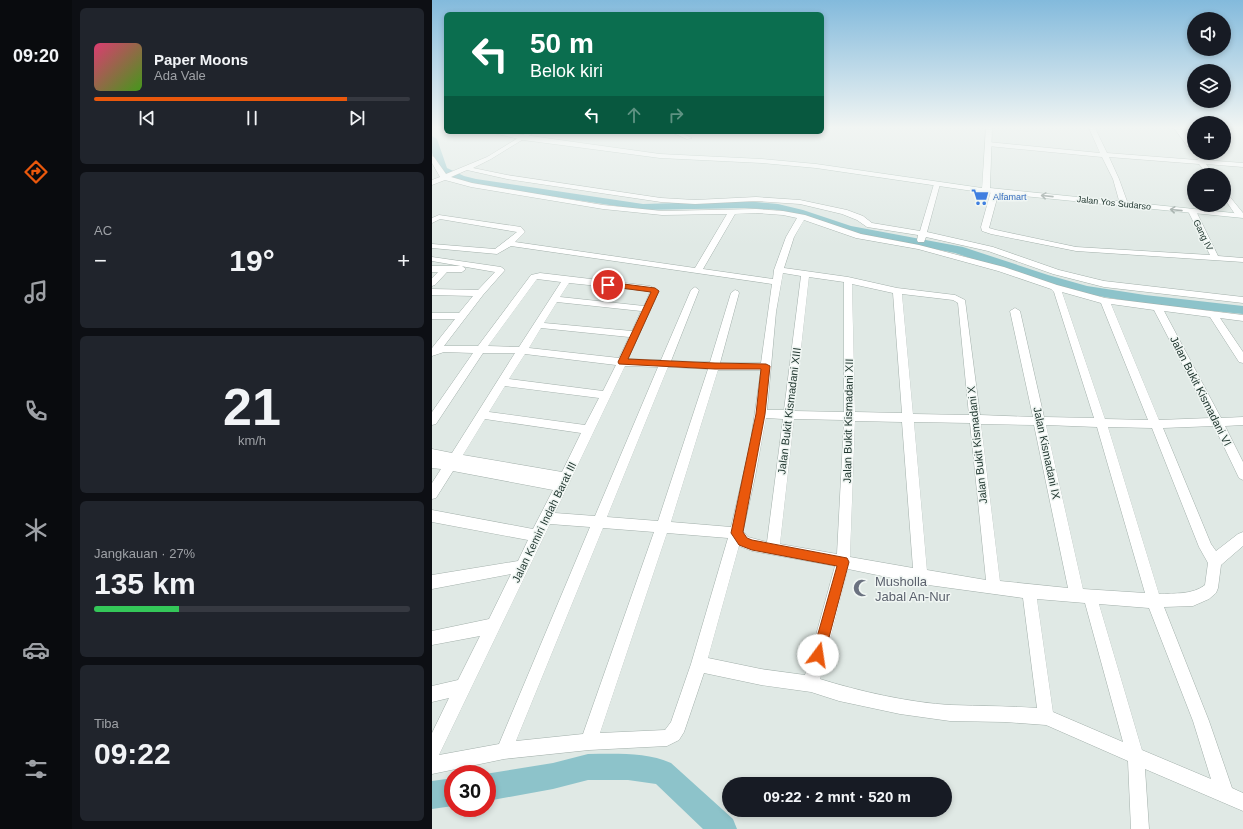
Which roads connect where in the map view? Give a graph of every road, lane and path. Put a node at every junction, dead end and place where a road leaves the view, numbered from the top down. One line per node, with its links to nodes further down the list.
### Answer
1 (439, 167): 7 (street)
2 (469, 167): 6 (street)
3 (821, 167): 9 (street, Jalan Yos Sudarso)
4 (987, 167): 10 (street)
5 (1110, 167): 13 (street)
6 (464, 169): 7 (street); 21 (street)
7 (446, 176): 8 (street); 15 (street)
8 (432, 183)
9 (937, 184): 10 (street, Jalan Yos Sudarso); 21 (street)
10 (986, 190): 11 (street, Jalan Yos Sudarso)
11 (995, 191): 13 (street, Jalan Yos Sudarso, one-way to 11); 24 (street)
12 (1231, 202): 18 (street)
13 (1124, 204): 14 (street, Jalan Yos Sudarso, one-way to 13)
14 (1187, 210)
15 (732, 212): 19 (street); 29 (street)
16 (1192, 212): 24 (street, Gang IV)
17 (1202, 212): 18 (street, Jalan Yos Sudarso)
18 (1242, 216)
19 (802, 217): 21 (street); 30 (street)
20 (434, 218): 22 (street)
21 (921, 240): 36 (street); 43 (street)
22 (509, 243): 23 (street); 29 (street)
23 (432, 246)
24 (1215, 258): 25 (street)
25 (1243, 260)
26 (434, 263): 27 (street); 28 (street)
27 (445, 269): 28 (street); 35 (street)
28 (493, 269): 40 (street)
29 (698, 270): 34 (street)
30 (778, 270): 31 (street); 34 (street)
31 (805, 274): 33 (street); 65 (street, Jalan Bukit Kismadani XIII)
32 (566, 280): 42 (street); 45 (street, Jalan Kemiri Indah Barat III); 54 (street)
33 (848, 280): 38 (street); 67 (street, Jalan Bukit Kismadani XII)
34 (776, 282): 61 (street)
35 (432, 283)
36 (1054, 287): 44 (street); 74 (street)
37 (695, 290): 59 (street)
38 (898, 291): 68 (street); 70 (street, Jalan Bukit Kismadani X)
39 (432, 292): 40 (street)
40 (480, 293): 50 (street)
41 (735, 293): 60 (street)
42 (554, 299): 45 (street); 52 (street)
43 (1243, 300)
44 (1105, 301): 46 (street); 75 (street)
45 (648, 308): 53 (street, Jalan Kemiri Indah Barat III)
46 (1158, 308): 48 (street); 71 (street, Jalan Bukit Kismadani VI)
47 (1016, 311): 72 (street, Jalan Kismadani IX)
48 (1213, 315): 51 (street); 57 (street)
49 (432, 316): 50 (street)
50 (462, 316): 55 (street)
51 (1243, 318)
52 (538, 325): 53 (street); 56 (street)
53 (635, 334): 58 (street, Jalan Kemiri Indah Barat III)
54 (482, 349): 55 (street); 56 (street); 69 (street)
55 (435, 350)
56 (522, 350): 58 (street); 62 (street)
57 (1243, 360)
58 (622, 362): 59 (street); 63 (street, Jalan Kemiri Indah Barat III)
59 (664, 363): 60 (street); 85 (street)
60 (715, 366): 61 (street); 86 (street)
61 (766, 366): 64 (street)
62 (503, 382): 63 (street); 66 (street)
63 (606, 395): 76 (street, Jalan Kemiri Indah Barat III)
64 (761, 414): 65 (street); 87 (street)
65 (790, 414): 67 (street); 90 (street, Jalan Bukit Kismadani XIII)
66 (482, 415): 76 (street); 78 (street)
67 (850, 416): 68 (street); 91 (street, Jalan Bukit Kismadani XII)
68 (908, 419): 70 (street); 94 (street)
69 (432, 420)
70 (974, 420): 72 (street); 96 (street, Jalan Bukit Kismadani X)
71 (1217, 420): 73 (street); 75 (street); 80 (street, Jalan Bukit Kismadani VI)
72 (1040, 421): 74 (street); 98 (street, Jalan Kismadani IX)
73 (1243, 421)
74 (1101, 422): 75 (street); 99 (street)
75 (1156, 424): 92 (street)
76 (589, 430): 81 (street, Jalan Kemiri Indah Barat III)
77 (432, 454): 78 (street)
78 (452, 462): 79 (street); 81 (street); 82 (street)
79 (432, 463)
80 (1243, 475)
81 (563, 482): 84 (street, Jalan Kemiri Indah Barat III)
82 (432, 494)
83 (432, 516): 88 (street)
84 (546, 518): 85 (street); 88 (street, Jalan Kemiri Indah Barat III)
85 (599, 522): 86 (street); 108 (street)
86 (663, 527): 87 (street); 107 (street)
87 (737, 533): 90 (street); 102 (street)
88 (537, 536): 93 (street, Jalan Kemiri Indah Barat III)
89 (1243, 538): 92 (street)
90 (773, 548): 91 (street)
91 (843, 562): 94 (street); 103 (street, Jalan Bukit Kismadani XII)
92 (1215, 562): 99 (street)
93 (523, 566): 95 (street); 100 (street, Jalan Kemiri Indah Barat III)
94 (921, 577): 96 (street)
95 (432, 582)
96 (994, 587): 97 (street)
97 (1029, 592): 98 (street); 106 (street)
98 (1084, 596): 99 (street); 110 (street, Jalan Kismadani IX)
99 (1154, 601): 112 (street)
100 (493, 626): 101 (street); 104 (street, Jalan Kemiri Indah Barat III)
101 (432, 638)
102 (699, 664): 103 (street); 107 (street)
103 (812, 684): 106 (street)
104 (463, 688): 105 (street); 109 (street, Jalan Kemiri Indah Barat III)
105 (432, 694)
106 (1046, 717): 110 (street)
107 (589, 742): 108 (street)
108 (504, 751): 111 (street)
109 (432, 752)
110 (1136, 757): 112 (street); 114 (street, Jalan Kismadani IX)
111 (432, 765)
112 (1224, 795): 113 (street)
113 (1243, 802)
114 (1140, 829)

